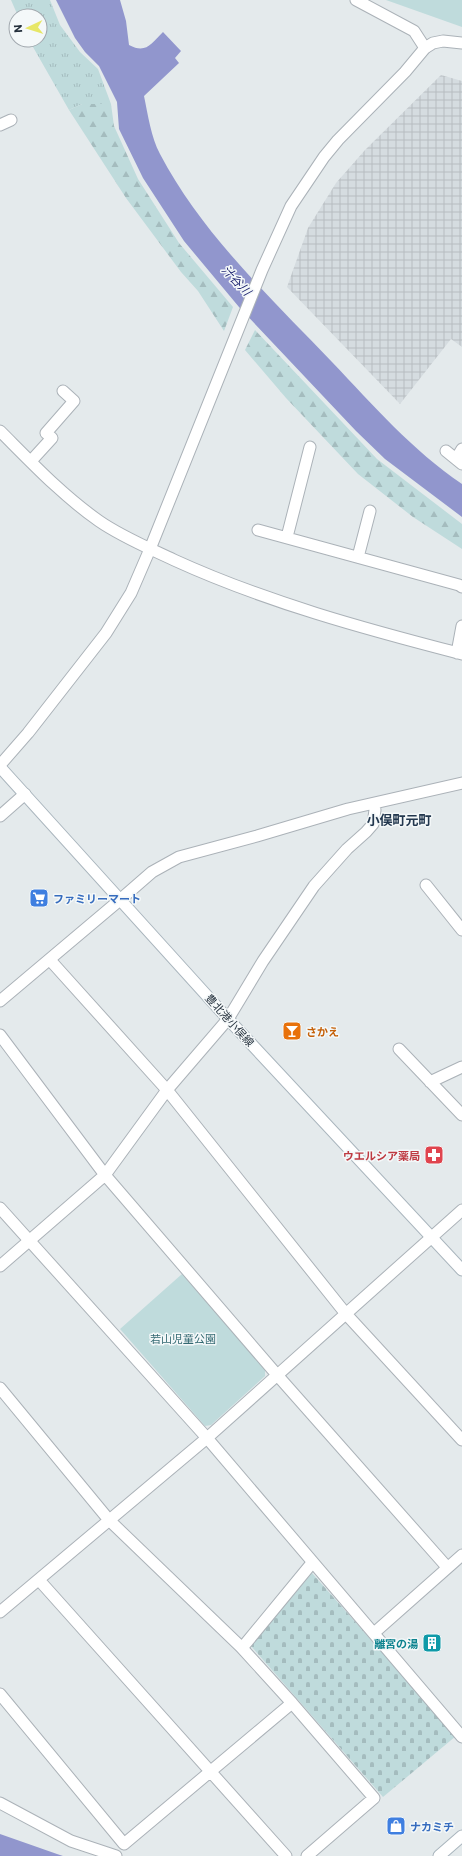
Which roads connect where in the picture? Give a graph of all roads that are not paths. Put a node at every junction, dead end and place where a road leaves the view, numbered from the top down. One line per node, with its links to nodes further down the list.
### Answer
1 (356, 0): 3 (street)
2 (462, 43): 3 (street)
3 (425, 48): 16 (street)
4 (11, 120): 5 (street)
5 (0, 125)
6 (63, 391): 11 (street)
7 (0, 431): 11 (street)
8 (310, 447): 15 (street)
9 (462, 449): 12 (street)
10 (446, 451): 12 (street)
11 (31, 461): 16 (street)
12 (459, 462)
13 (370, 511): 17 (street)
14 (258, 530): 15 (street)
15 (287, 537): 17 (street)
16 (150, 549): 20 (street); 21 (street)
17 (358, 557): 18 (street)
18 (462, 587)
19 (462, 626): 20 (street)
20 (459, 654)
21 (0, 766): 23 (street, 豊北港小俣線)
22 (462, 783): 24 (street)
23 (25, 794): 25 (street); 27 (street, 豊北港小俣線)
24 (374, 804): 27 (street); 31 (street)
25 (0, 816)
26 (426, 885): 28 (street)
27 (121, 899): 29 (street); 31 (street, 豊北港小俣線)
28 (462, 930)
29 (50, 960): 30 (street); 36 (street)
30 (0, 1002)
31 (228, 1019): 36 (street); 41 (street, 豊北港小俣線)
32 (0, 1035): 38 (street)
33 (399, 1049): 35 (street)
34 (462, 1067): 35 (street)
35 (430, 1082): 37 (street)
36 (167, 1090): 38 (street); 45 (street)
37 (462, 1116)
38 (105, 1175): 42 (street); 46 (street)
39 (0, 1208): 42 (street)
40 (462, 1210): 41 (street)
41 (432, 1238): 44 (street, 豊北港小俣線); 45 (street)
42 (30, 1241): 43 (street); 48 (street)
43 (0, 1266)
44 (462, 1270)
45 (346, 1314): 46 (street); 49 (street)
46 (278, 1376): 48 (street); 53 (street)
47 (0, 1388): 50 (street)
48 (207, 1438): 50 (street); 52 (street)
49 (462, 1440)
50 (109, 1520): 54 (street); 57 (street)
51 (462, 1555): 53 (street)
52 (312, 1563): 56 (street); 57 (street)
53 (447, 1567): 56 (street)
54 (39, 1580): 55 (street); 61 (street)
55 (0, 1612)
56 (374, 1633): 60 (street)
57 (242, 1648): 59 (street)
58 (0, 1694): 64 (street)
59 (292, 1703): 61 (street); 67 (street)
60 (462, 1737)
61 (210, 1772): 64 (street); 66 (street)
62 (0, 1803): 65 (street)
63 (462, 1836): 68 (street)
64 (124, 1844): 65 (street)
65 (115, 1856)
66 (286, 1856)
67 (307, 1856)
68 (439, 1856)

